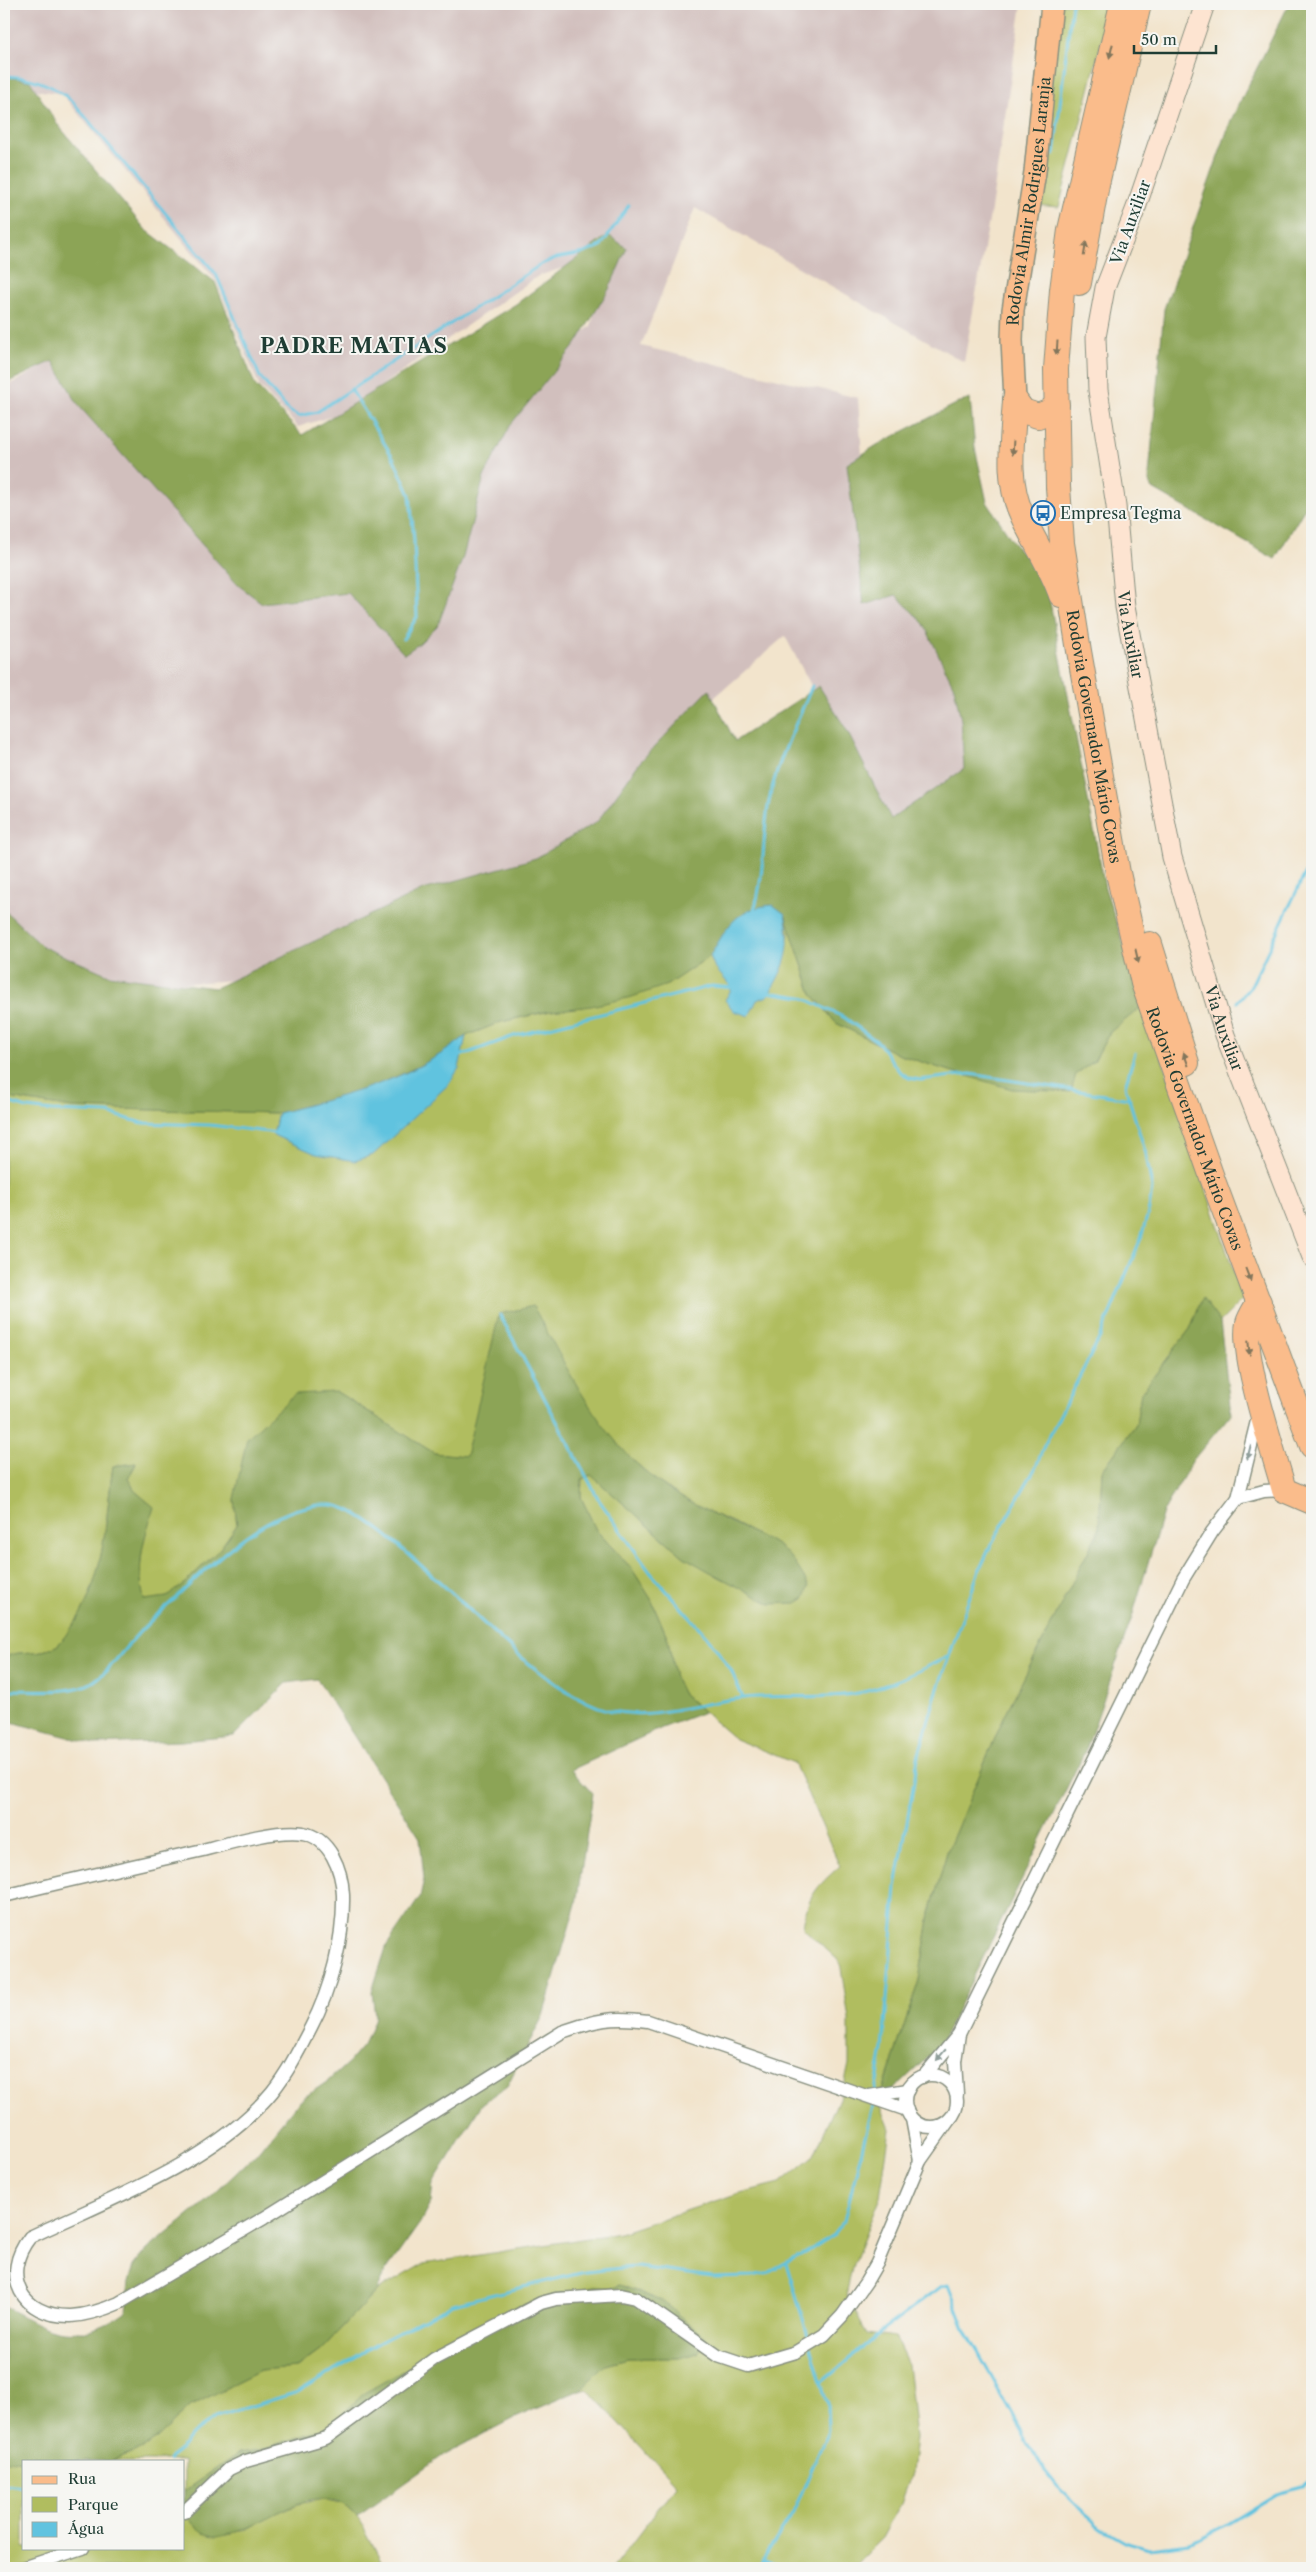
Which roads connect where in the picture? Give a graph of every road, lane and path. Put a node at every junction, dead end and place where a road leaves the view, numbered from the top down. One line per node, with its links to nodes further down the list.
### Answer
1 (1052, 4): 7 (main road, Rodovia Almir Rodrigues Laranja)
2 (1122, 4): 8 (highway, Rodovia Governador Mário Covas, one-way to 8)
3 (1139, 4): 6 (highway, Rodovia Governador Mário Covas)
4 (1151, 4): 6 (highway)
5 (1205, 4): 10 (street, Via Auxiliar)
6 (1117, 102): 12 (highway, Rodovia Governador Mário Covas, one-way to 6)
7 (1015, 400): 8 (highway); 9 (highway, one-way to 9)
8 (1057, 404): 9 (highway, Rodovia Governador Mário Covas)
9 (1079, 651): 11 (highway, Rodovia Governador Mário Covas, one-way to 11)
10 (1312, 1257)
11 (1258, 1302): 13 (highway, one-way to 13); 14 (highway, Rodovia Governador Mário Covas)
12 (1312, 1400)
13 (1261, 1407): 15 (highway); 16 (street, one-way to 16)
14 (1312, 1446)
15 (1284, 1490): 16 (street); 17 (highway)
16 (1238, 1498): 19 (street)
17 (1312, 1502)
18 (4, 1896): 22 (street)
19 (960, 2034): 20 (street, one-way to 20); 23 (street)
20 (923, 2077): 21 (street); 23 (street)
21 (908, 2090): 22 (street); 24 (street)
22 (869, 2096): 24 (street)
23 (957, 2103): 25 (street)
24 (910, 2114): 25 (street); 26 (street)
25 (949, 2120): 26 (street)
26 (920, 2161): 27 (street)
27 (185, 2511)
28 (77, 2550): 29 (street)
29 (23, 2568)

